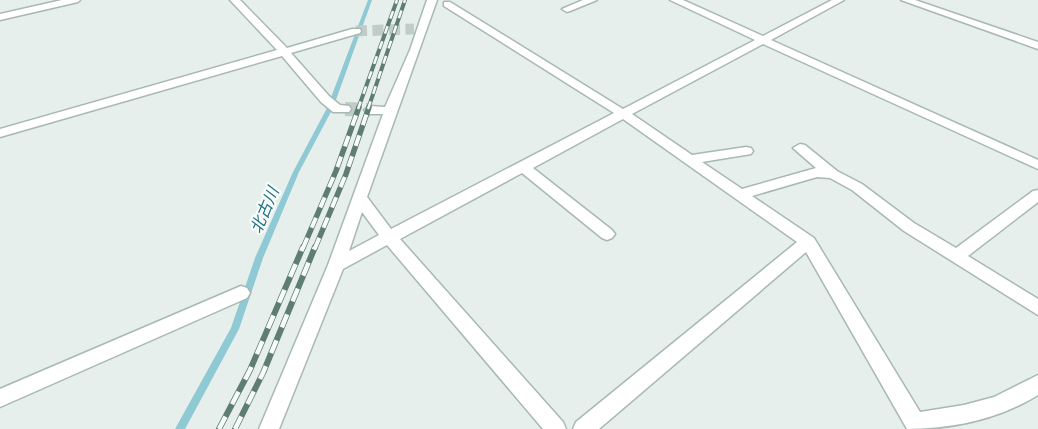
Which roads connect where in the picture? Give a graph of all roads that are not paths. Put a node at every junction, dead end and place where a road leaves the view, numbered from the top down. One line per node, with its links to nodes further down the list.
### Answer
1 (72, 0): 10 (street)
2 (234, 0): 14 (street)
3 (592, 0): 9 (street)
4 (675, 0): 12 (street)
5 (839, 0): 12 (street)
6 (906, 0): 13 (street)
7 (431, 2): 8 (street); 17 (street)
8 (454, 2): 18 (street)
9 (567, 9)
10 (0, 17)
11 (356, 30): 14 (street)
12 (763, 41): 18 (street); 23 (street)
13 (1038, 46)
14 (284, 51): 15 (street); 19 (street)
15 (341, 109)
16 (370, 110): 17 (street)
17 (390, 111): 28 (street)
18 (623, 114): 22 (street); 24 (street)
19 (0, 133)
20 (800, 148): 25 (street)
21 (746, 151): 22 (street)
22 (690, 160): 26 (street)
23 (1038, 166)
24 (522, 167): 29 (street); 30 (street)
25 (833, 174): 26 (street); 32 (street)
26 (740, 195): 31 (street)
27 (1038, 195): 32 (street)
28 (360, 198): 30 (street); 33 (street)
29 (607, 234)
30 (389, 237): 33 (street); 40 (street)
31 (808, 242): 38 (street); 41 (street)
32 (957, 256): 35 (street)
33 (336, 265): 39 (street)
34 (241, 293): 37 (street)
35 (1038, 308)
36 (1038, 384): 38 (street)
37 (0, 398)
38 (918, 426)
39 (269, 429)
40 (556, 429)
41 (583, 429)

